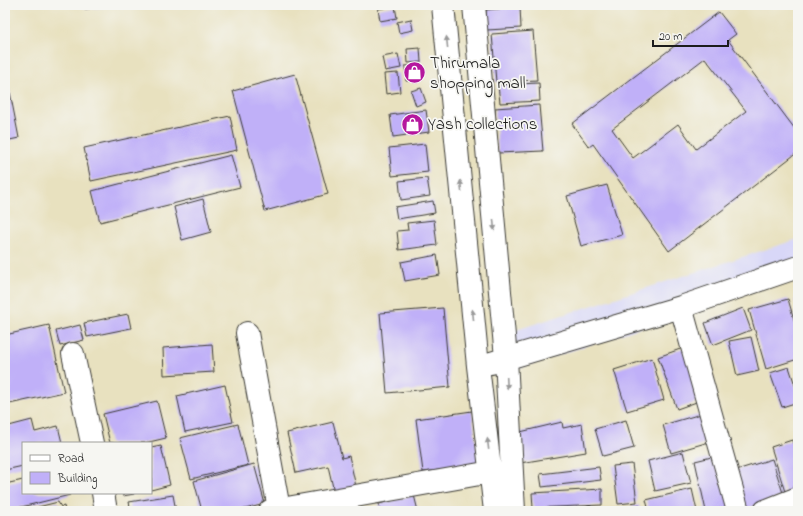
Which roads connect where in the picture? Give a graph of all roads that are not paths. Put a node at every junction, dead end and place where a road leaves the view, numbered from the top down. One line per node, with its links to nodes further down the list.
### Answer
1 (443, 5): 8 (street, one-way to 1)
2 (474, 5): 7 (street, one-way to 7)
3 (798, 267): 4 (street)
4 (681, 307): 7 (street); 17 (street)
5 (247, 333): 13 (street)
6 (73, 354): 9 (street)
7 (506, 358): 8 (street); 16 (street, one-way to 16)
8 (478, 366): 10 (street, one-way to 8)
9 (92, 442)
10 (491, 472): 13 (street); 15 (street)
11 (102, 494): 14 (street)
12 (798, 498): 18 (street)
13 (275, 510)
14 (106, 511)
15 (495, 511)
16 (514, 511)
17 (738, 511)
18 (766, 511)

